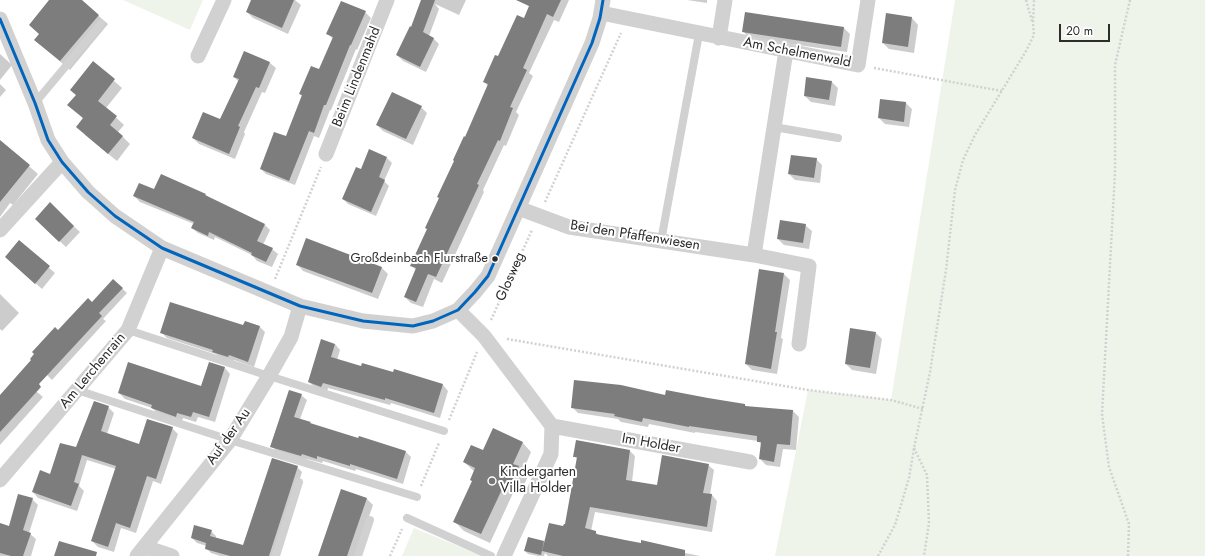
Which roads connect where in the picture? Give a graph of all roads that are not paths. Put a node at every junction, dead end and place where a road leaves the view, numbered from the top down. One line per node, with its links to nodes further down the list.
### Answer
1 (224, 0): 11 (street)
2 (387, 0): 15 (street, Beim Lindenmahd)
3 (725, 0): 9 (street)
4 (868, 0): 10 (street, Am Schelmenwald)
5 (602, 7): 8 (street, Am Schelmenwald); 17 (street)
6 (0, 19): 12 (street)
7 (101, 24): 12 (lane)
8 (699, 34): 9 (street, Am Schelmenwald); 19 (lane)
9 (719, 38): 10 (street, Am Schelmenwald)
10 (786, 51): 13 (street)
11 (198, 56)
12 (35, 103): 16 (street)
13 (774, 127): 14 (lane); 21 (street)
14 (838, 138)
15 (326, 154)
16 (62, 162): 18 (street); 20 (street)
17 (518, 208): 19 (street, Bei den Pfaffenwiesen); 23 (street)
18 (0, 230)
19 (661, 241): 21 (street, Bei den Pfaffenwiesen)
20 (162, 248): 22 (street); 24 (street, Am Lerchenrain)
21 (754, 255): 25 (street, Bei den Pfaffenwiesen)
22 (300, 306): 23 (street); 26 (street, Auf der Au)
23 (458, 310): 28 (street)
24 (128, 330): 26 (lane); 27 (street, Am Lerchenrain)
25 (799, 344)
26 (269, 376): 29 (lane); 30 (street, Auf der Au)
27 (77, 390): 30 (lane); 32 (street, Am Lerchenrain)
28 (552, 426): 31 (street, Im Holder); 42 (street)
29 (444, 431)
30 (230, 440): 34 (lane); 37 (street, Auf der Au)
31 (750, 462)
32 (0, 480)
33 (299, 482): 39 (lane)
34 (417, 497)
35 (407, 518): 41 (lane)
36 (370, 520): 40 (lane)
37 (141, 552): 38 (street)
38 (172, 556)
39 (276, 556)
40 (358, 556)
41 (491, 556)
42 (504, 556)

